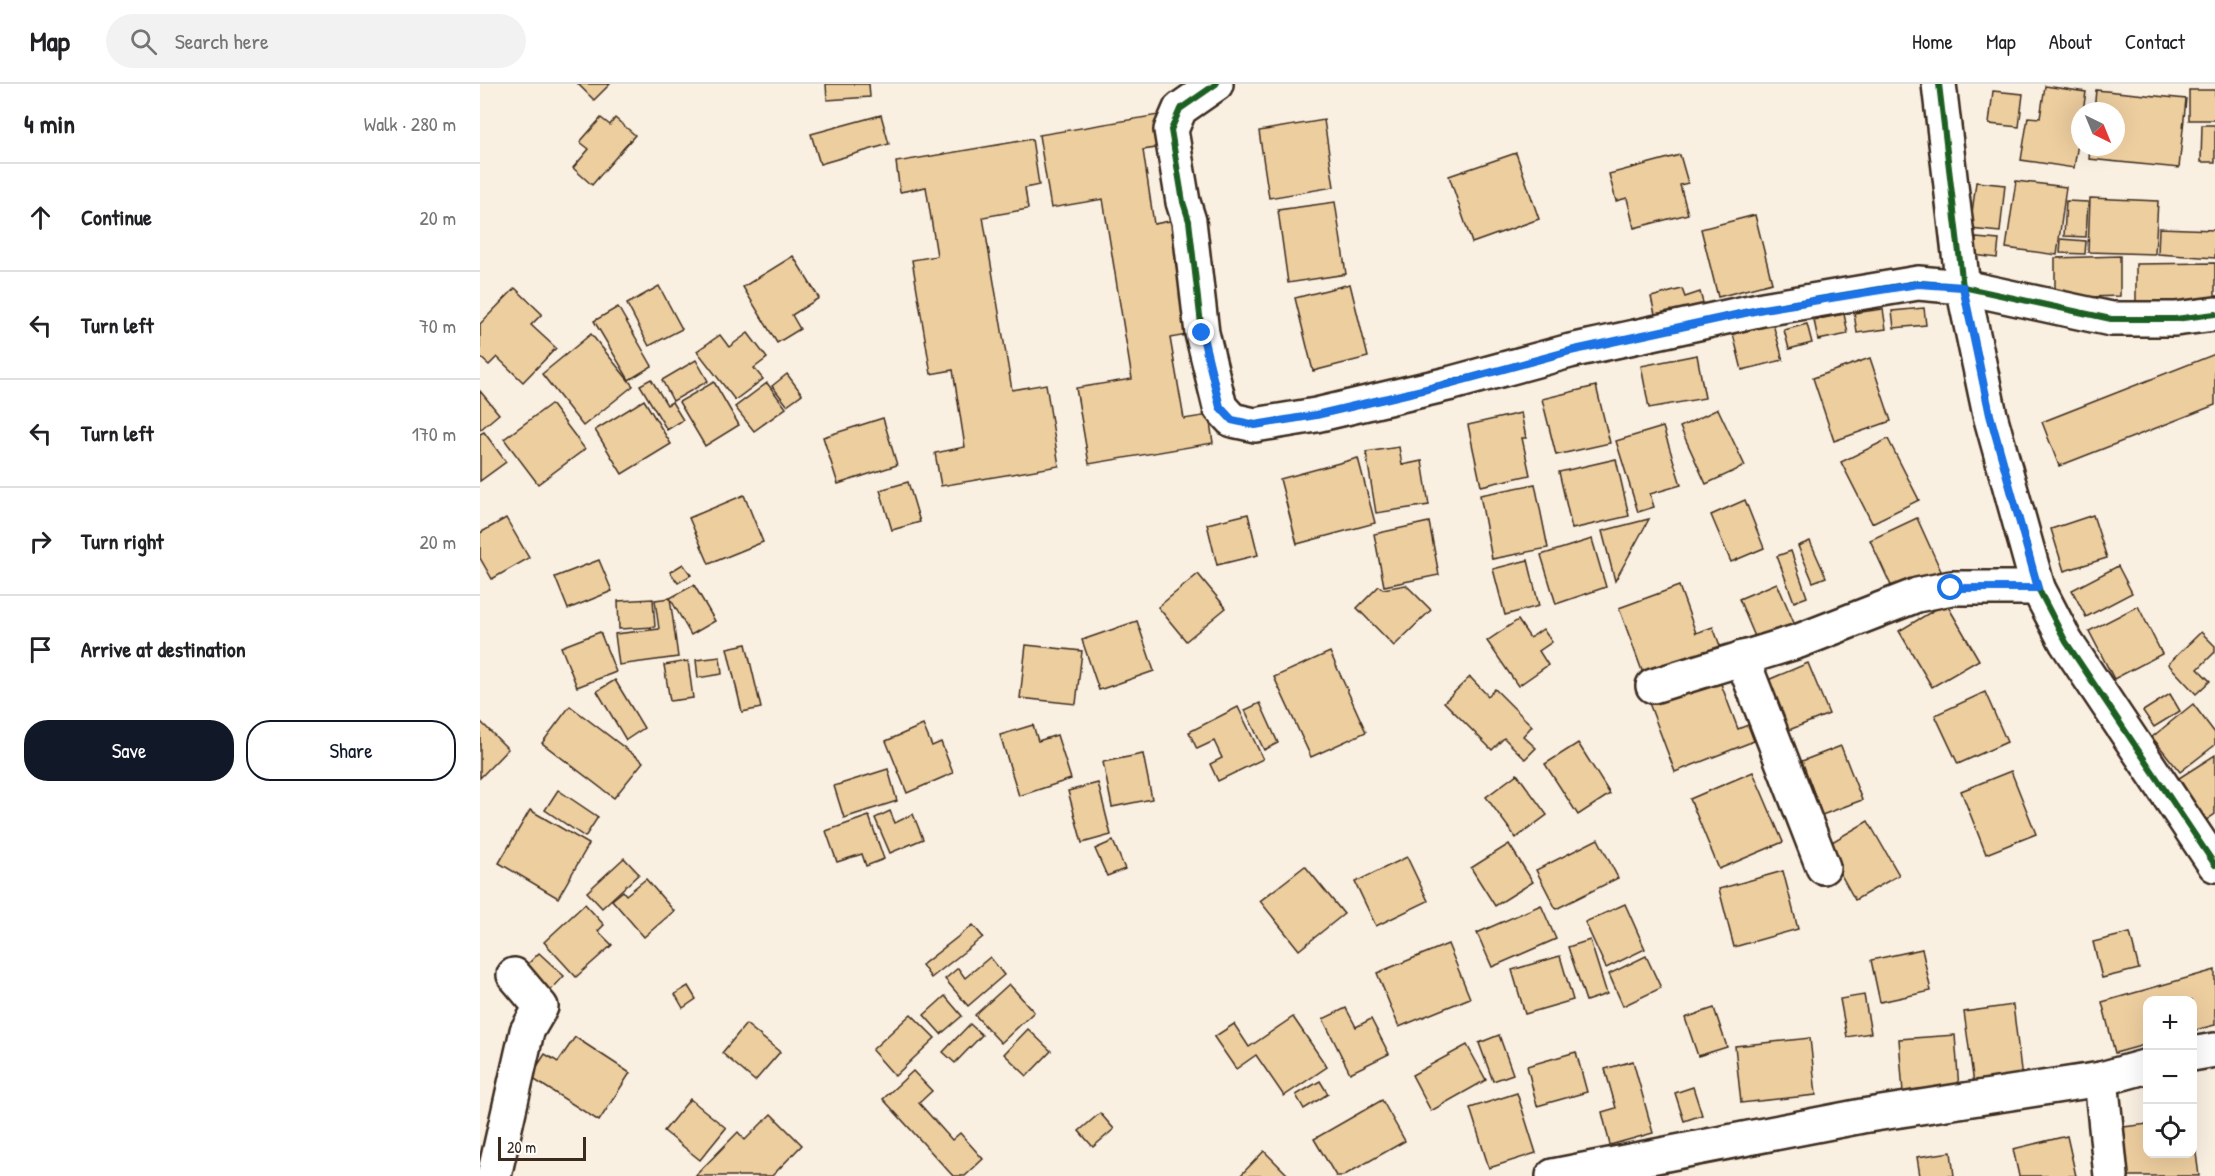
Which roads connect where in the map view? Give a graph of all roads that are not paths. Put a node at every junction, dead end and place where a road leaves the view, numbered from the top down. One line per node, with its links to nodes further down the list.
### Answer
1 (1216, 84): 3 (street)
2 (1939, 84): 3 (street)
3 (1963, 287): 4 (street); 5 (street)
4 (2215, 314)
5 (2038, 588): 6 (street); 8 (street)
6 (1742, 658): 7 (street); 9 (street)
7 (1653, 686)
8 (2215, 865)
9 (1823, 867)
10 (514, 975): 15 (street)
11 (2215, 1050): 12 (street)
12 (2197, 1053)
13 (2143, 1067): 14 (street)
14 (2101, 1079): 16 (street); 17 (street)
15 (494, 1176)
16 (1553, 1176)
17 (2111, 1176)

